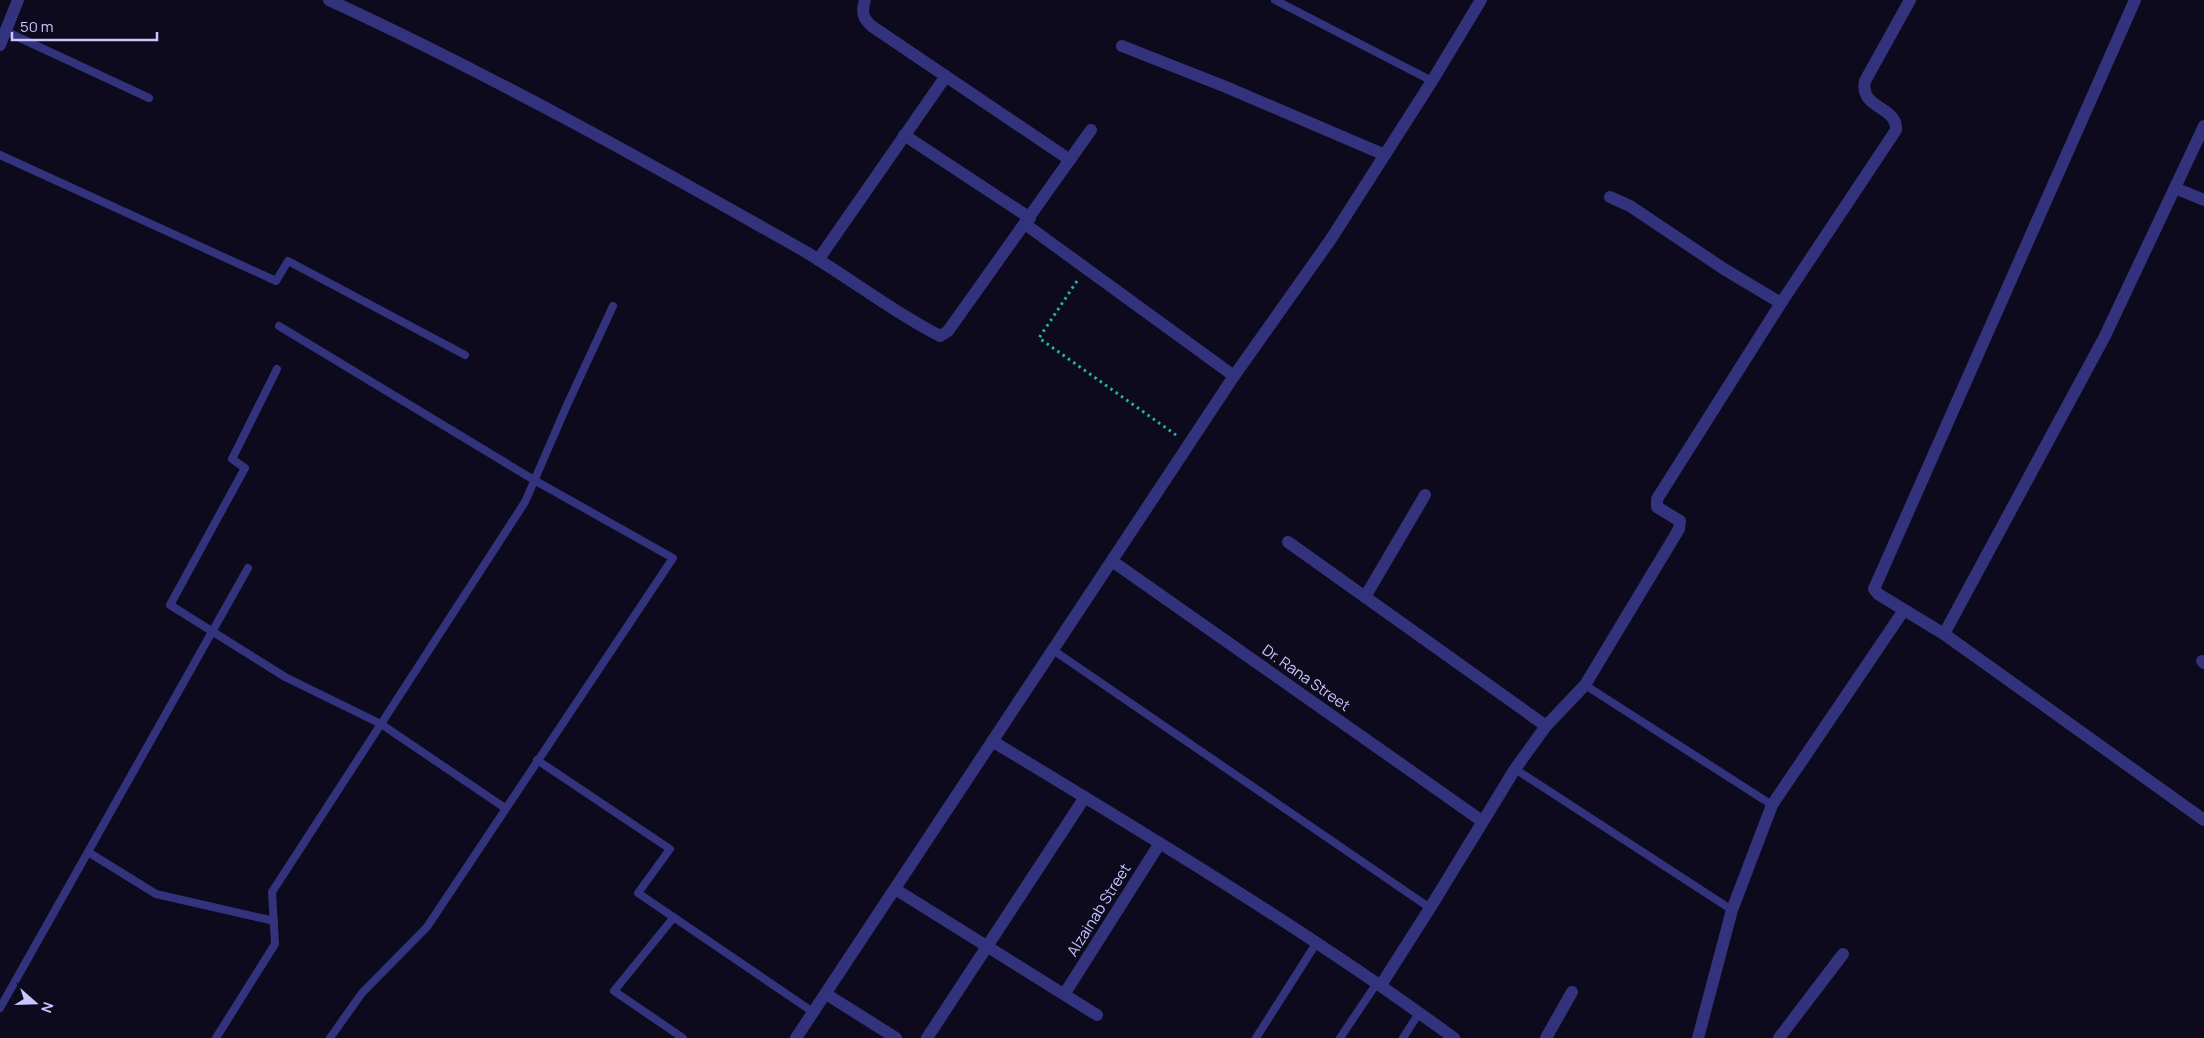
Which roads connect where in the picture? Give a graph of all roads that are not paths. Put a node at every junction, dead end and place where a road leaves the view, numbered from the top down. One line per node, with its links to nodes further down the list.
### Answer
1 (18, 0): 8 (street)
2 (328, 0): 24 (street)
3 (864, 0): 11 (street)
4 (1275, 0): 12 (lane)
5 (1481, 0): 12 (street)
6 (1910, 0): 25 (street)
7 (2135, 0): 37 (street)
8 (6, 31): 9 (street); 13 (lane)
9 (0, 45)
10 (1122, 46): 18 (street)
11 (946, 76): 16 (street); 19 (street)
12 (1432, 81): 18 (street)
13 (150, 98)
14 (2204, 126): 20 (street)
15 (1091, 130): 19 (street)
16 (904, 135): 23 (street); 24 (street)
17 (0, 155): 28 (lane)
18 (1385, 155): 30 (street)
19 (1070, 160): 23 (street)
20 (2175, 188): 22 (street); 39 (street)
21 (1610, 197): 25 (street)
22 (2204, 200)
23 (1028, 221): 24 (street); 30 (street)
24 (818, 260)
25 (1781, 303): 41 (street)
26 (613, 306): 31 (lane)
27 (279, 326): 31 (lane)
28 (465, 355)
29 (278, 369): 38 (lane)
30 (1234, 376): 34 (street)
31 (534, 480): 42 (lane); 45 (lane)
32 (1425, 495): 36 (street)
33 (1288, 542): 36 (street)
34 (1112, 561): 40 (street); 51 (street, Dr. Rana Street)
35 (248, 568): 38 (lane)
36 (1365, 597): 43 (street)
37 (1904, 610): 39 (street); 48 (street)
38 (213, 630): 42 (lane); 53 (lane)
39 (1944, 634): 50 (street)
40 (1053, 650): 44 (street); 55 (lane)
41 (1584, 686): 43 (street); 48 (lane)
42 (381, 724): 49 (lane); 58 (lane)
43 (1546, 726): 46 (street)
44 (992, 741): 47 (street); 54 (street)
45 (537, 760): 49 (lane); 57 (lane)
46 (1515, 769): 51 (street); 56 (lane)
47 (1085, 797): 52 (street); 60 (street)
48 (1772, 805): 56 (street)
49 (505, 808): 71 (lane)
50 (2204, 820)
51 (1482, 821): 55 (street)
52 (1160, 843): 59 (street); 64 (street, Alzainab Street)
53 (88, 852): 58 (lane); 66 (lane)
54 (895, 889): 60 (street); 65 (street)
55 (1430, 908): 62 (street)
56 (1732, 910): 81 (street)
57 (674, 917): 67 (lane); 72 (lane)
58 (274, 920): 70 (lane)
59 (1317, 942): 62 (street); 76 (lane)
60 (988, 946): 64 (street); 75 (street)
61 (1844, 954): 82 (street)
62 (1379, 984): 68 (street); 77 (lane)
63 (1572, 992): 80 (street)
64 (1065, 993): 69 (street)
65 (826, 994): 67 (street); 74 (street)
66 (0, 1008)
67 (813, 1012): 73 (street)
68 (1419, 1013): 78 (lane); 79 (street)
69 (1097, 1015)
70 (216, 1038)
71 (330, 1038)
72 (683, 1038)
73 (796, 1038)
74 (896, 1038)
75 (927, 1038)
76 (1256, 1038)
77 (1340, 1038)
78 (1403, 1038)
79 (1454, 1038)
80 (1546, 1038)
81 (1698, 1038)
82 (1779, 1038)

